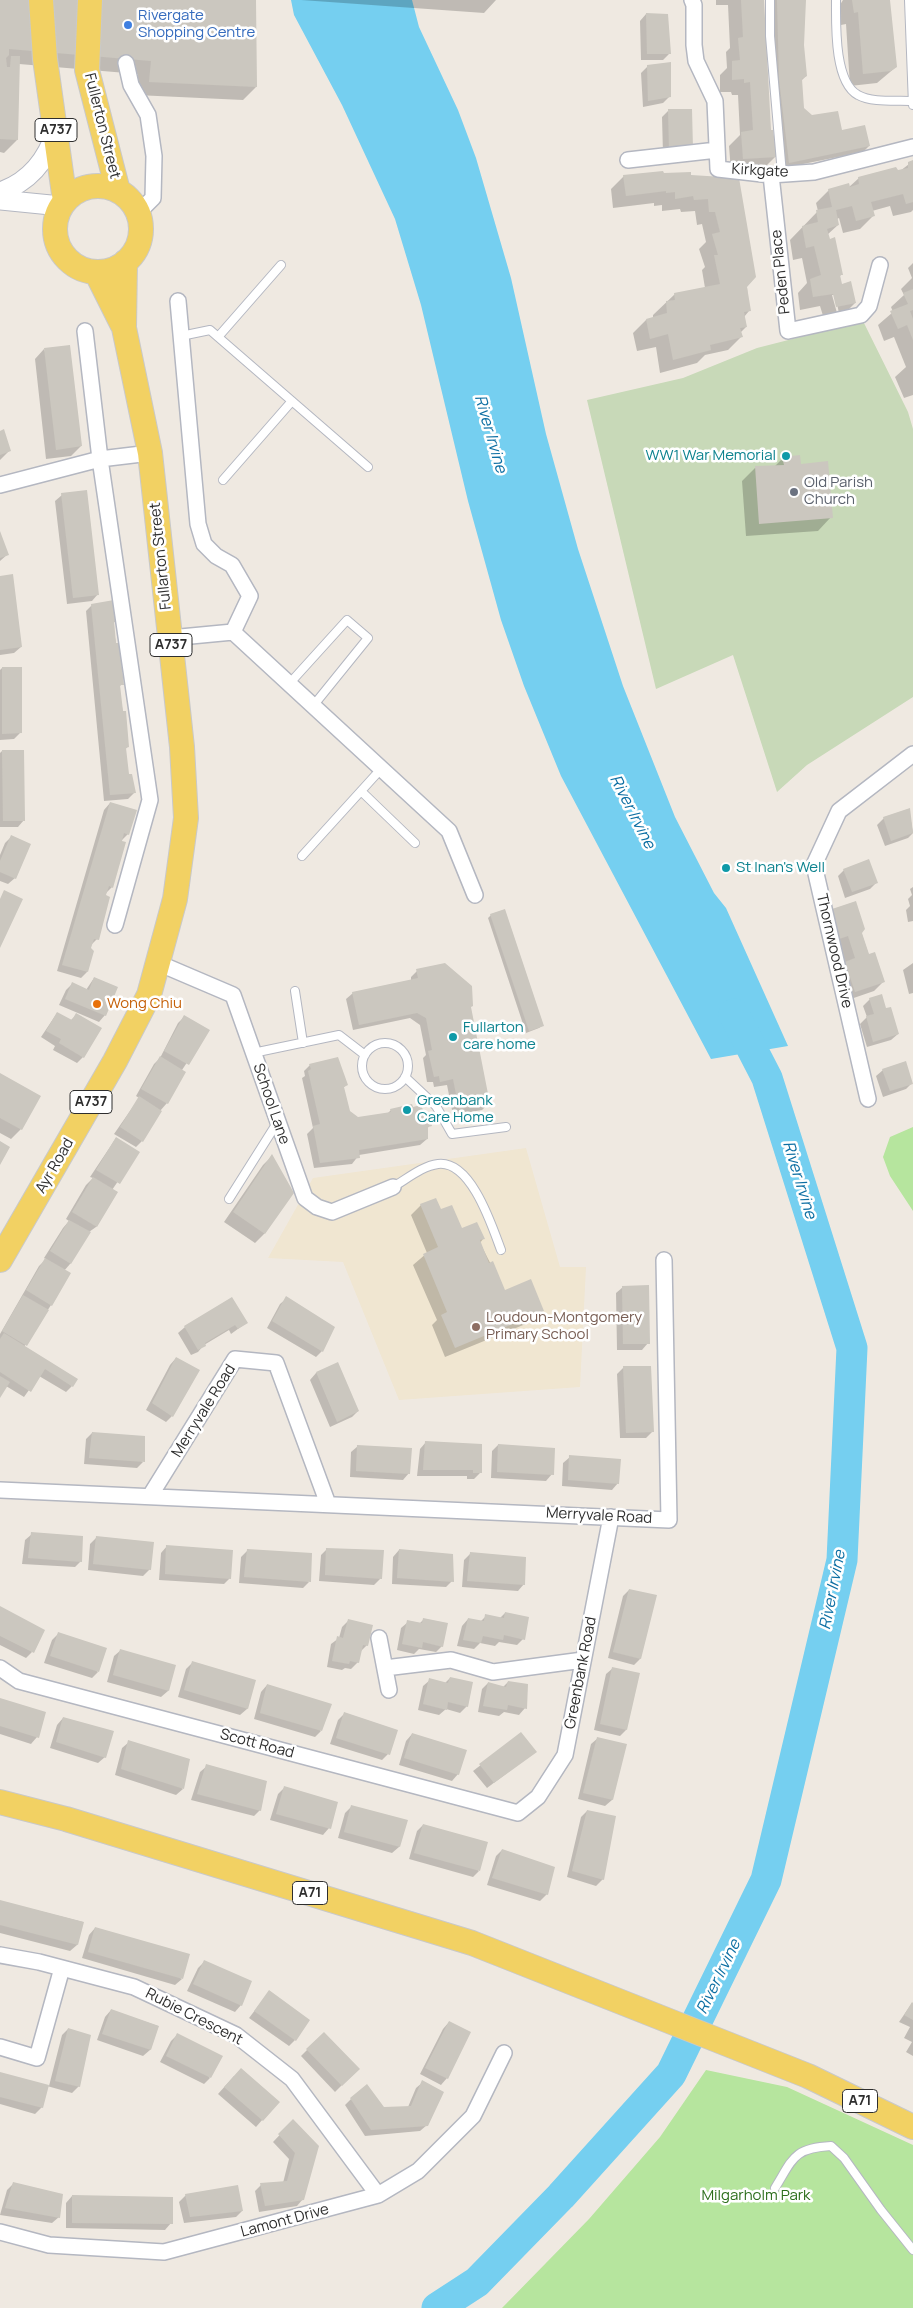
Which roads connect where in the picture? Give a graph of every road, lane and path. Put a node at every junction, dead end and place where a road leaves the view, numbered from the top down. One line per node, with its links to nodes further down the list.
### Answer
1 (41, 0): 9 (main road, A737)
2 (90, 0): 14 (main road, Fullerton Street / A737)
3 (692, 0): 11 (street, Kirkgate)
4 (770, 0): 13 (lane)
5 (836, 0): 8 (lane)
6 (909, 0): 8 (lane)
7 (126, 63): 18 (street)
8 (913, 103)
9 (56, 130): 15 (street); 17 (main road, A737)
10 (913, 147): 13 (street, Kirkgate)
11 (717, 150): 12 (street); 13 (street, Kirkgate)
12 (628, 160)
13 (776, 175): 21 (street, Peden Place)
14 (118, 191): 17 (main road); 18 (main road)
15 (0, 192)
16 (0, 200): 17 (street)
17 (63, 203): 22 (main road, A737)
18 (138, 213): 19 (main road)
19 (125, 262): 22 (main road); 24 (main road, Fullarton Street / A737)
20 (281, 265): 27 (lane)
21 (880, 265)
22 (96, 272): 24 (main road, Fullarton Street / A737)
23 (178, 301): 26 (street)
24 (124, 328): 29 (main road, Fullarton Street / A737)
25 (85, 331): 30 (street)
26 (181, 336): 27 (lane); 34 (street)
27 (218, 337): 28 (lane)
28 (292, 401): 31 (lane); 32 (lane)
29 (150, 453): 30 (street); 35 (main road, Fullarton Street / A737)
30 (100, 459): 33 (street); 44 (street)
31 (368, 467)
32 (223, 480)
33 (0, 485)
34 (233, 632): 35 (street); 36 (street)
35 (170, 638): 45 (main road, Fullarton Street / A737)
36 (289, 684): 37 (street); 37 (lane)
37 (313, 706): 39 (street)
38 (913, 754): 51 (street, Thornwood Drive)
39 (381, 769): 40 (lane); 43 (street)
40 (361, 791): 41 (lane); 42 (lane)
41 (415, 843)
42 (302, 856)
43 (475, 895)
44 (115, 925)
45 (158, 963): 48 (street, School Lane); 56 (main road, Ayr Road / A737)
46 (295, 991): 47 (lane)
47 (303, 1043): 48 (lane); 49 (lane)
48 (253, 1053): 52 (street, School Lane)
49 (365, 1054): 50 (lane); 50 (lane)
50 (405, 1077): 53 (lane)
51 (868, 1099)
52 (277, 1123): 54 (street, School Lane); 55 (lane)
53 (506, 1128)
54 (393, 1187): 57 (lane)
55 (229, 1199)
56 (7, 1232): 58 (main road, Ayr Road / A737)
57 (501, 1250)
58 (0, 1260)
59 (664, 1260): 63 (street, Merryvale Road)
60 (0, 1490): 61 (street, Merryvale Road)
61 (150, 1496): 62 (street, Merryvale Road); 62 (street, Merryvale Road)
62 (328, 1504): 63 (street, Merryvale Road)
63 (611, 1517): 65 (street, Greenbank Road)
64 (379, 1638): 67 (street)
65 (583, 1660): 67 (street); 70 (street, Greenbank Road)
66 (0, 1668): 70 (street, Scott Road)
67 (384, 1668): 68 (street)
68 (389, 1690)
69 (0, 1802): 75 (main road, A71)
70 (518, 1813)
71 (0, 1955): 72 (street, Rubie Crescent)
72 (62, 1968): 73 (street); 77 (street, Rubie Crescent)
73 (0, 2047)
74 (504, 2053): 77 (street, Lamont Drive)
75 (913, 2127)
76 (775, 2188): 79 (lane)
77 (378, 2195): 78 (street, Lamont Drive)
78 (0, 2232)
79 (913, 2250)

